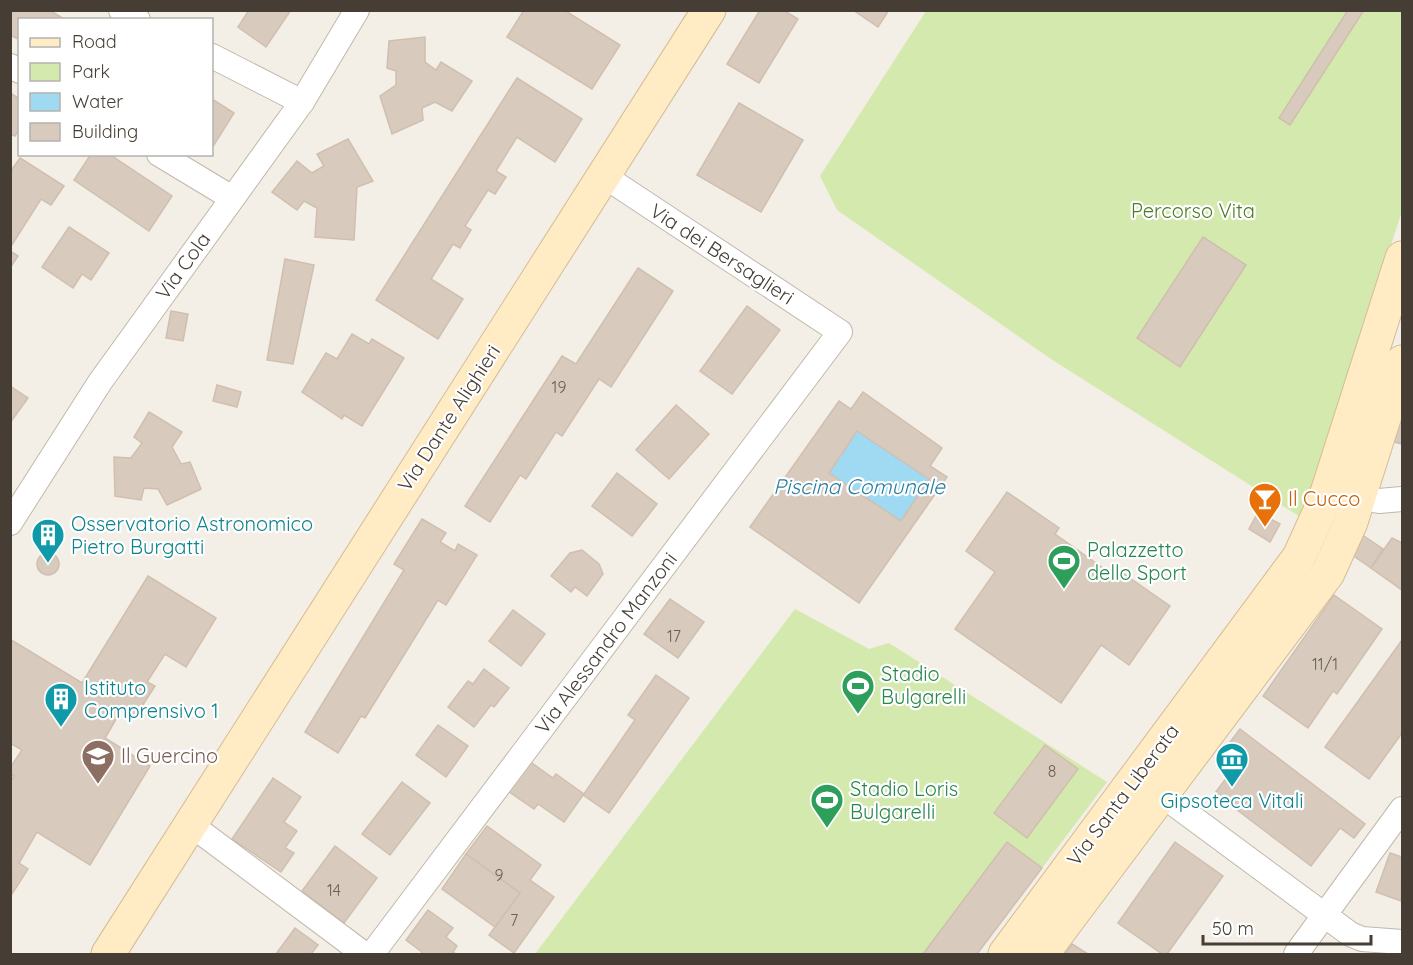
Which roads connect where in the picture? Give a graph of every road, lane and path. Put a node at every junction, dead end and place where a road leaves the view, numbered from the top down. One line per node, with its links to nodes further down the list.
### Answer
1 (121, 10): 4 (street)
2 (357, 10): 6 (street, Via Cola)
3 (709, 10): 8 (street, Via Dante Alighieri)
4 (135, 18)
5 (213, 58): 6 (street)
6 (302, 102): 9 (street, Via Cola)
7 (162, 156): 9 (street)
8 (604, 176): 11 (street, Via dei Bersaglieri); 21 (street, Via Dante Alighieri)
9 (232, 198): 16 (street, Via Cola)
10 (1402, 258): 13 (street, Via Santa Liberata)
11 (840, 332): 26 (street, Via Alessandro Manzoni)
12 (1402, 362): 14 (street, Via Santa Liberata)
13 (1328, 489): 14 (street); 17 (street, Via Santa Liberata)
14 (1359, 498): 15 (street); 18 (street, Via Santa Liberata)
15 (1402, 499)
16 (10, 523)
17 (1241, 636): 18 (street); 27 (street, Via Santa Liberata)
18 (1267, 656): 19 (street, Via Santa Liberata)
19 (1162, 795): 22 (street); 28 (street, Via Santa Liberata)
20 (1402, 809): 22 (street)
21 (190, 824): 24 (street, Via Dante Alighieri); 25 (street)
22 (1324, 915): 23 (street); 29 (street)
23 (1402, 942)
24 (108, 954)
25 (364, 954)
26 (372, 954)
27 (1005, 954)
28 (1042, 954)
29 (1296, 954)

